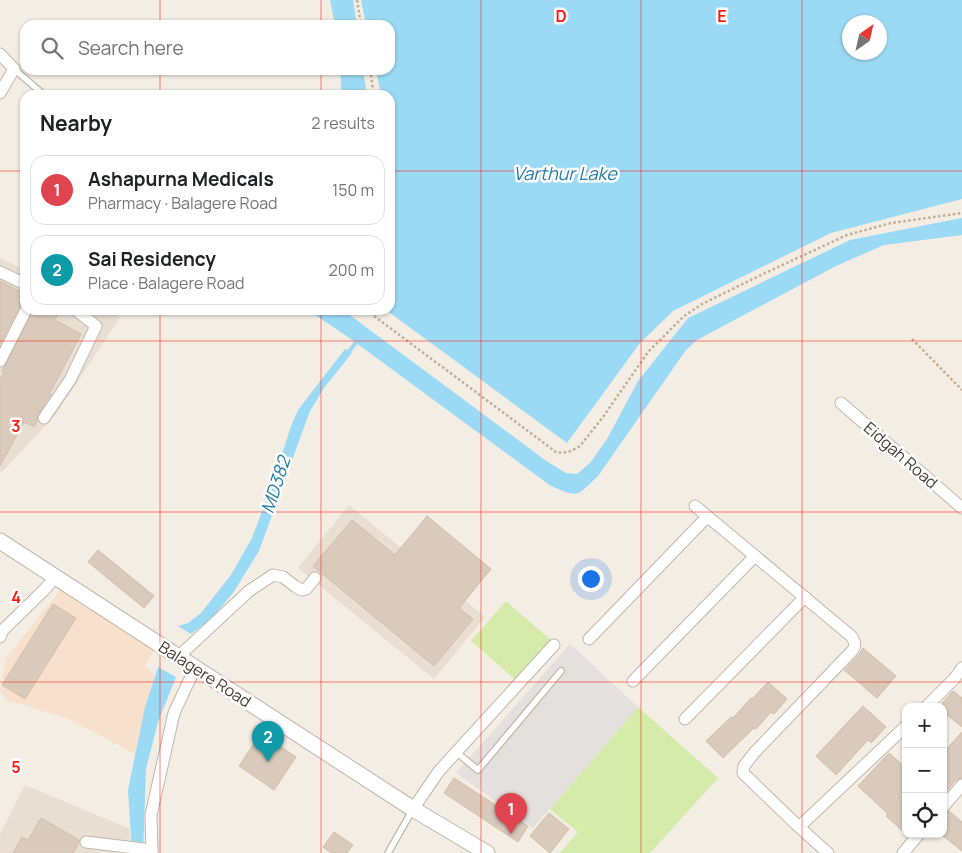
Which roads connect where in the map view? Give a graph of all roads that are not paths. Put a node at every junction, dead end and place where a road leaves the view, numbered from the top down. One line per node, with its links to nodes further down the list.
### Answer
1 (0, 54): 2 (street)
2 (14, 69): 3 (lane); 6 (street)
3 (20, 74)
4 (21, 75): 5 (lane)
5 (38, 90)
6 (0, 93)
7 (0, 272): 8 (street)
8 (20, 282)
9 (23, 315): 11 (street)
10 (82, 315): 13 (street)
11 (0, 361)
12 (841, 403): 15 (street, Eidgah Road)
13 (44, 418)
14 (695, 506): 16 (street)
15 (962, 508)
16 (707, 517): 18 (street); 23 (street)
17 (0, 541): 19 (street, Balagere Road)
18 (755, 556): 21 (street); 29 (street)
19 (55, 577): 22 (street); 25 (street, Balagere Road)
20 (315, 578): 25 (street)
21 (805, 597): 31 (street); 37 (street)
22 (0, 638)
23 (589, 639)
24 (554, 645): 33 (street)
25 (178, 657): 26 (street, Balagere Road)
26 (195, 668): 36 (street, Balagere Road); 41 (street)
27 (962, 668): 30 (street)
28 (561, 672): 33 (lane)
29 (633, 681)
30 (930, 703)
31 (685, 719)
32 (902, 730): 37 (street)
33 (456, 752): 36 (street)
34 (962, 785): 35 (street)
35 (947, 802)
36 (413, 809): 40 (street, Balagere Road); 42 (lane)
37 (799, 827): 44 (street)
38 (916, 838): 45 (street)
39 (86, 842): 41 (street)
40 (469, 849): 43 (street, Balagere Road)
41 (150, 851)
42 (388, 853)
43 (487, 853)
44 (828, 853)
45 (903, 853)

